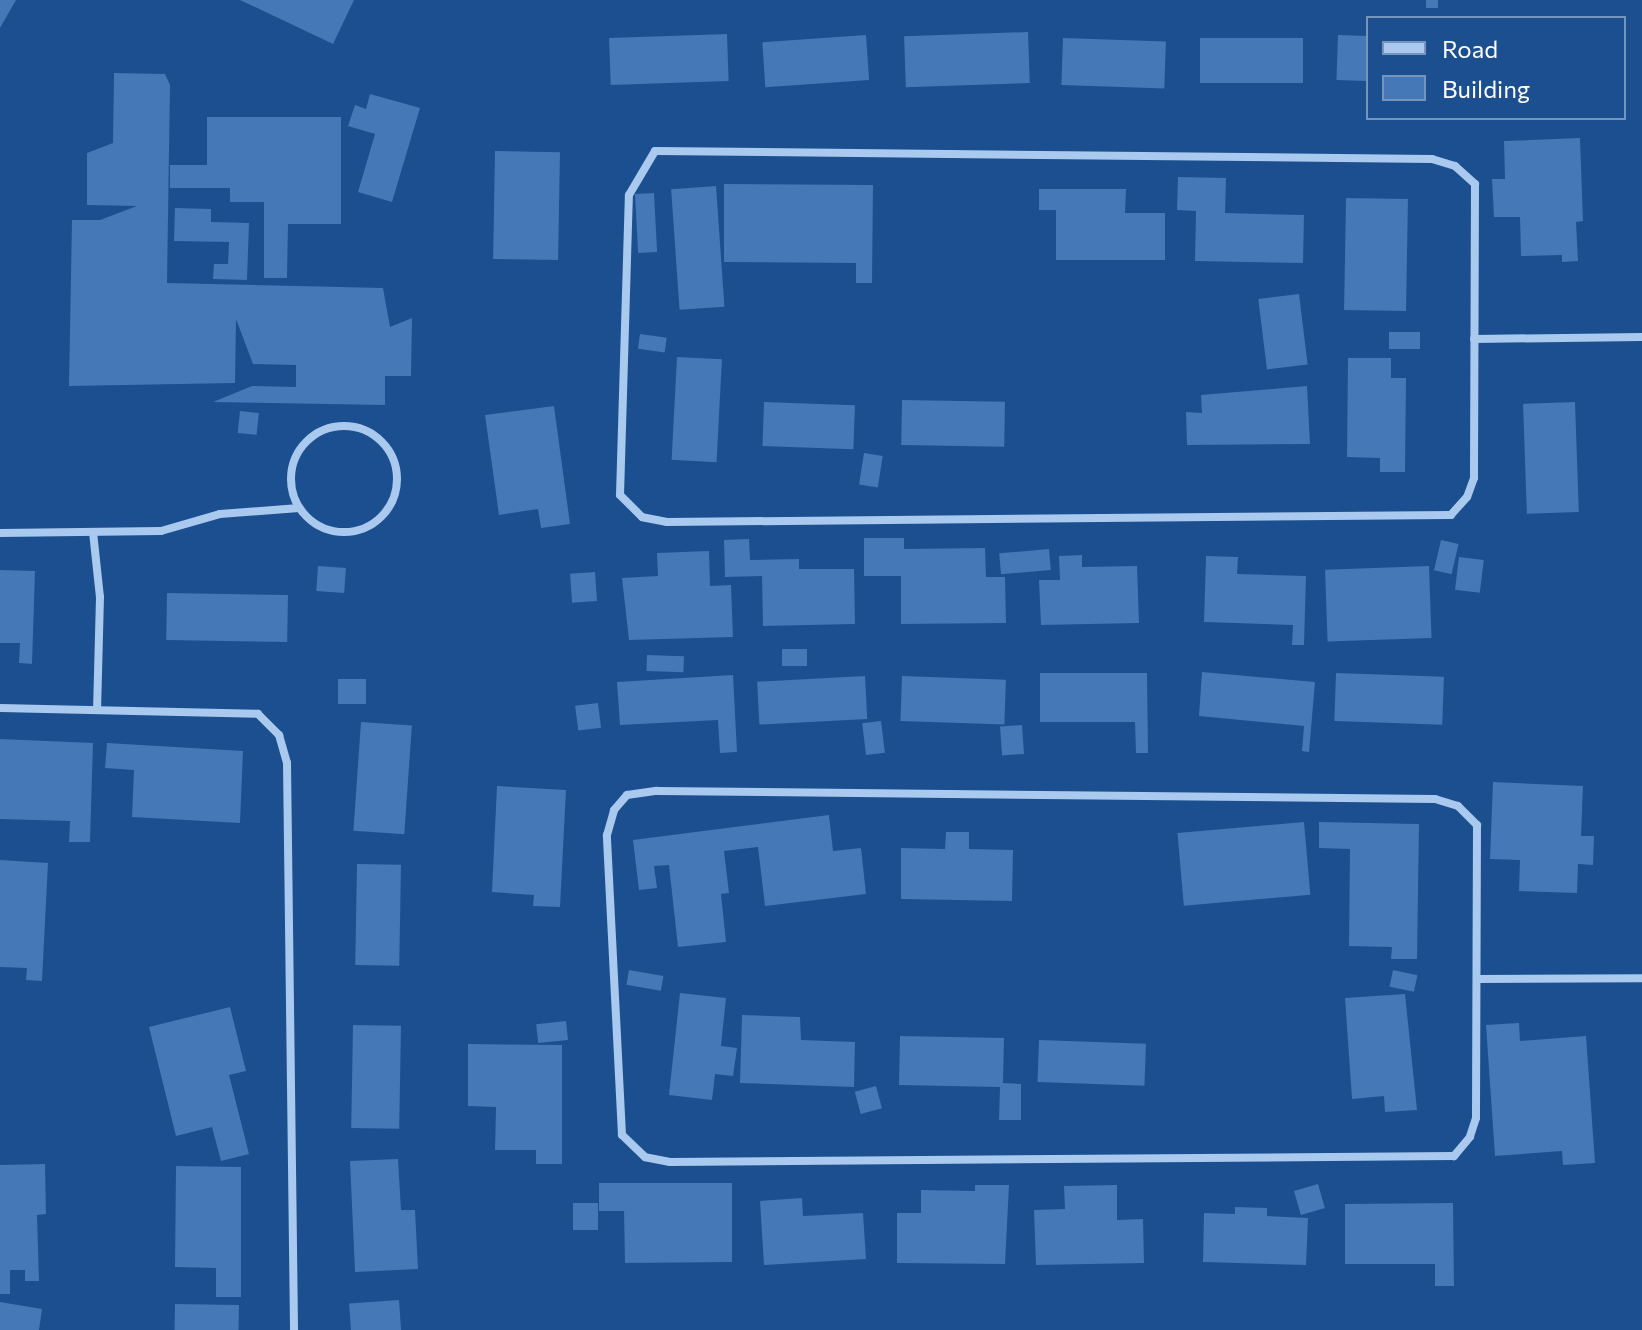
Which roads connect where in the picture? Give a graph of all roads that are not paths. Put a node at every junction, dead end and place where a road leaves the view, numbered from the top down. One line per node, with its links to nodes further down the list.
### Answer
1 (1642, 337): 2 (street)
2 (1474, 339): 2 (street)
3 (299, 508): 3 (street); 4 (street)
4 (93, 532): 5 (street); 7 (street)
5 (0, 533)
6 (0, 708): 7 (street)
7 (97, 709): 10 (street)
8 (1642, 978): 9 (street)
9 (1477, 979): 9 (street)
10 (294, 1330)

